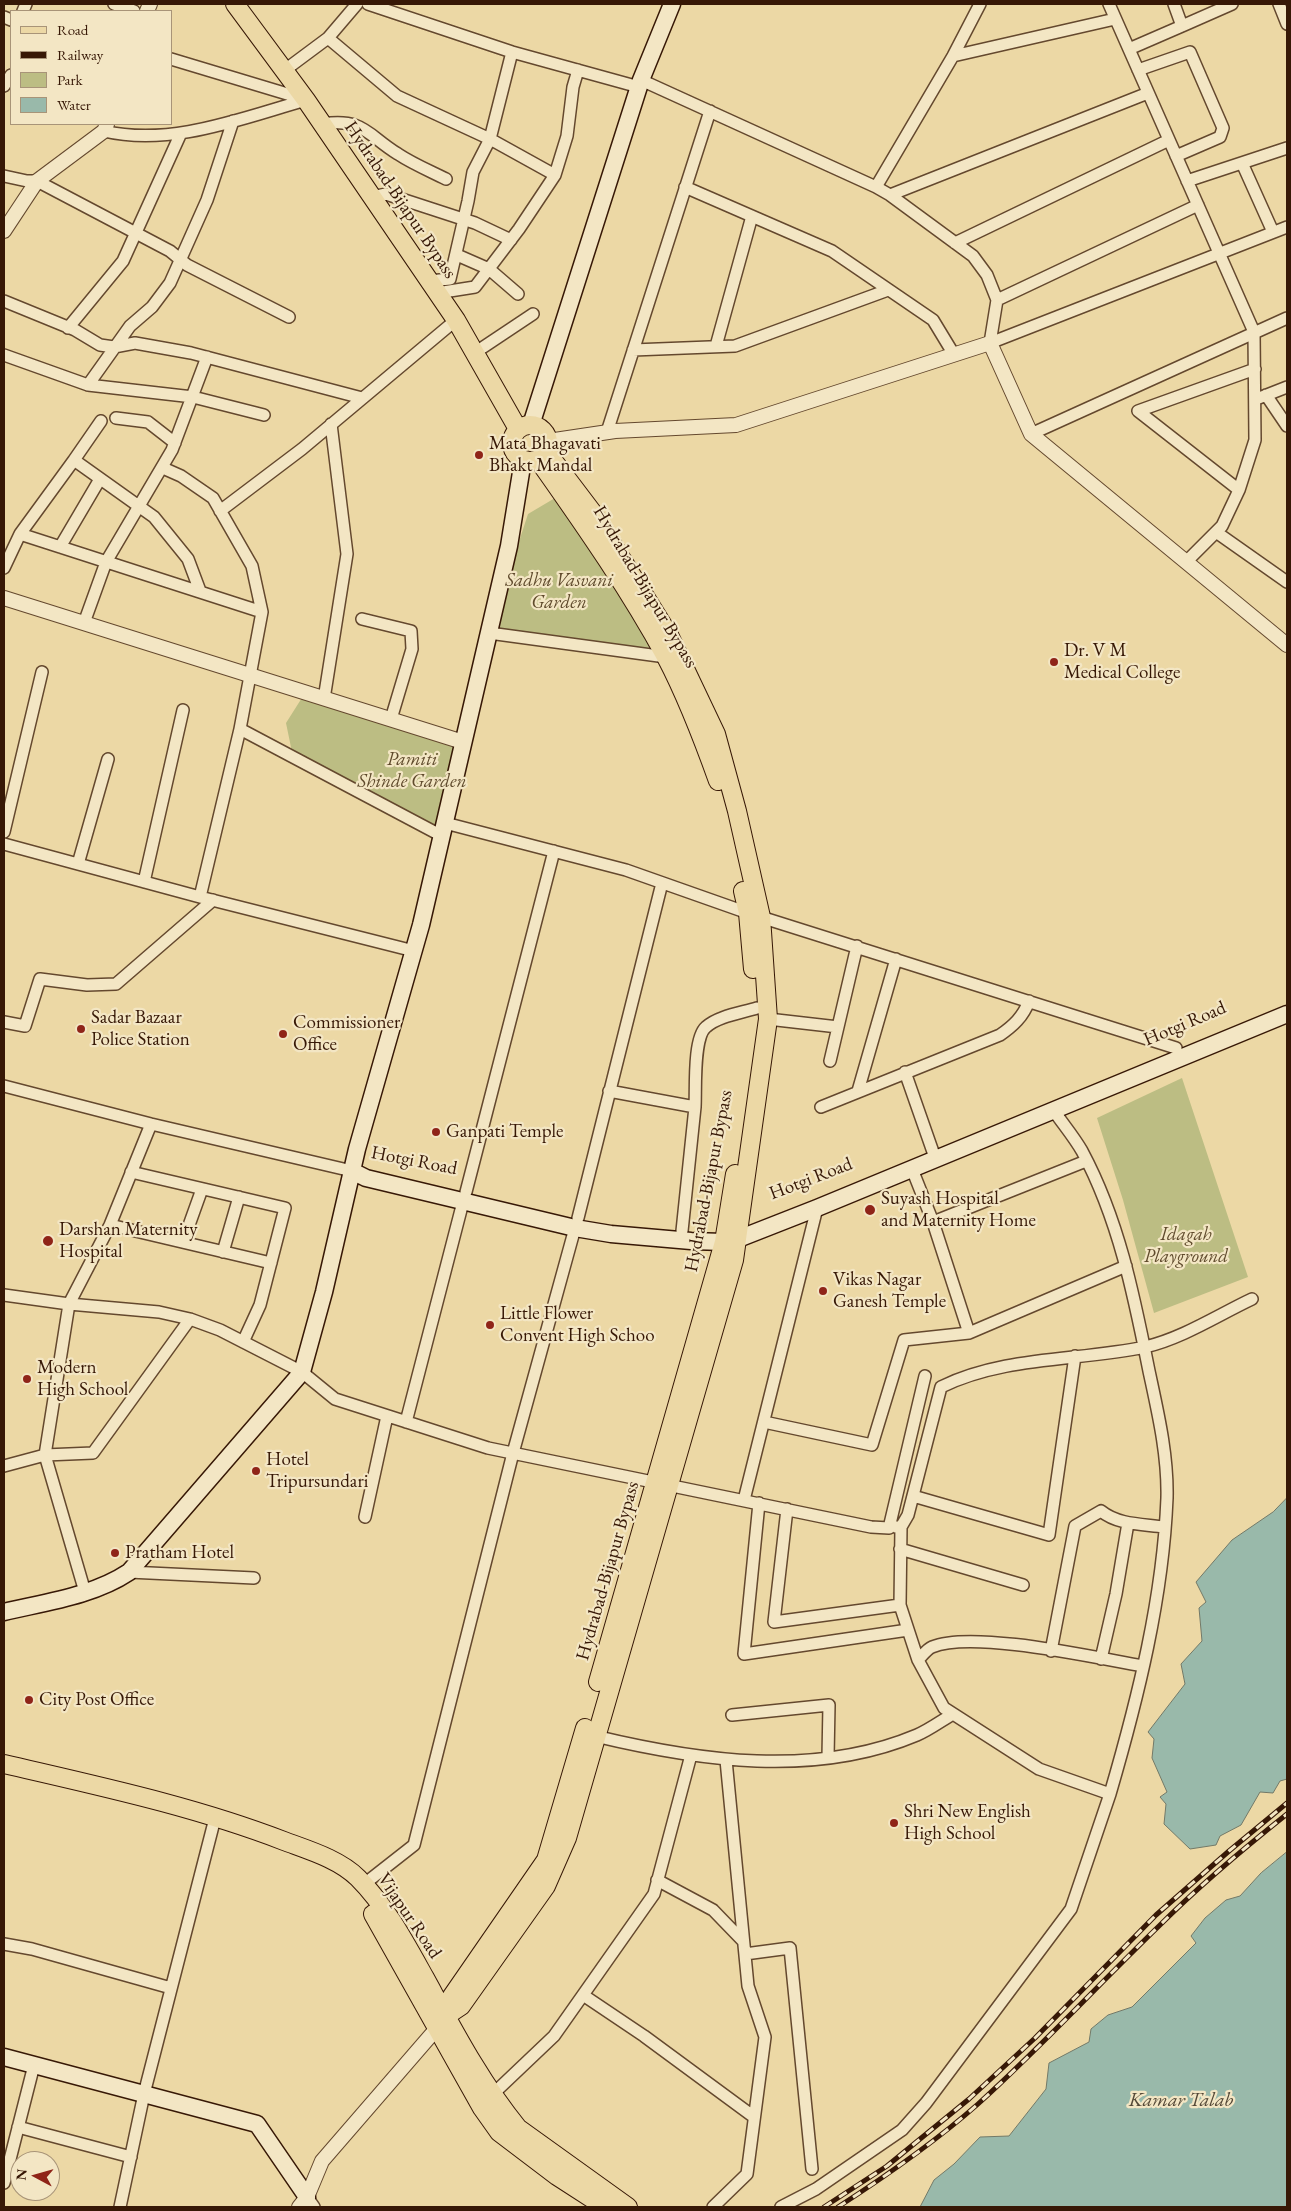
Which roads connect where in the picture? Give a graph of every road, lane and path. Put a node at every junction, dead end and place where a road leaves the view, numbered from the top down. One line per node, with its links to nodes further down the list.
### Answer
1 (114, 4): 11 (street)
2 (235, 4): 20 (main road, Hydrabad-Bijapur Bypass)
3 (358, 4): 15 (street)
4 (368, 4): 17 (street)
5 (672, 4): 23 (main road)
6 (980, 4): 18 (street)
7 (1110, 4): 12 (street)
8 (1174, 4): 14 (street)
9 (1232, 4): 14 (street)
10 (1279, 4): 13 (street)
11 (131, 10)
12 (1115, 19): 16 (street); 18 (street)
13 (1287, 24)
14 (1182, 26): 16 (street)
15 (328, 38): 20 (street); 31 (street)
16 (1128, 49): 22 (street)
17 (512, 52): 21 (street); 31 (street)
18 (954, 56): 42 (street)
19 (172, 59): 25 (street)
20 (284, 70): 25 (main road, Hydrabad-Bijapur Bypass)
21 (578, 70): 23 (street); 36 (street)
22 (1138, 70): 24 (street); 34 (street)
23 (640, 83): 26 (street); 88 (main road)
24 (1148, 93): 32 (street); 43 (street)
25 (306, 100): 27 (street); 28 (main road, Hydrabad-Bijapur Bypass)
26 (710, 111): 41 (street); 42 (street)
27 (233, 120): 30 (street); 56 (street)
28 (323, 124): 38 (street); 44 (main road, Hydrabad-Bijapur Bypass)
29 (105, 127): 30 (street); 39 (street)
30 (180, 133): 51 (street)
31 (490, 139): 36 (street); 47 (street)
32 (1169, 140): 34 (street); 53 (street)
33 (1287, 148): 35 (street)
34 (1176, 156): 40 (street)
35 (1242, 163): 40 (street); 50 (street)
36 (555, 175): 52 (street)
37 (4, 176): 39 (street)
38 (446, 179)
39 (37, 181): 49 (street); 51 (street)
40 (1187, 181): 45 (street)
41 (685, 187): 46 (street); 72 (street)
42 (876, 187): 43 (street)
43 (890, 195): 53 (street)
44 (372, 197): 47 (street); 58 (main road, Hydrabad-Bijapur Bypass)
45 (1198, 204): 54 (street); 61 (street)
46 (752, 216): 59 (street); 70 (street)
47 (464, 220): 52 (street); 55 (street)
48 (1287, 226): 50 (street)
49 (4, 231)
50 (1273, 232): 54 (street)
51 (135, 234): 56 (street); 67 (street)
52 (511, 240): 57 (street)
53 (955, 243): 61 (street)
54 (1219, 252): 68 (street); 69 (street)
55 (457, 255): 57 (street); 58 (street)
56 (180, 260): 64 (street); 71 (street)
57 (489, 269): 58 (street); 60 (street)
58 (433, 287): 66 (main road, Hydrabad-Bijapur Bypass)
59 (888, 290): 70 (street); 74 (street)
60 (518, 294)
61 (997, 300): 69 (street)
62 (4, 302): 67 (street)
63 (533, 314): 73 (street)
64 (289, 317)
65 (1287, 318): 68 (street)
66 (456, 320): 73 (main road, Hydrabad-Bijapur Bypass); 82 (street)
67 (68, 328): 71 (street)
68 (1254, 332): 77 (street); 90 (street)
69 (990, 343): 74 (street); 90 (street)
70 (716, 346): 72 (street)
71 (114, 347): 76 (street); 78 (street)
72 (633, 350): 89 (street)
73 (476, 352): 88 (main road, Hydrabad-Bijapur Bypass)
74 (953, 353): 89 (street)
75 (4, 355): 78 (street)
76 (208, 357): 80 (street); 82 (street)
77 (1255, 369): 81 (street); 96 (street)
78 (88, 385): 80 (street)
79 (1287, 387): 81 (street)
80 (192, 397): 83 (street); 91 (street)
81 (1260, 397): 87 (street); 96 (street)
82 (362, 398): 86 (street)
83 (264, 415)
84 (116, 418): 91 (street)
85 (102, 420): 93 (street)
86 (331, 424): 98 (street); 117 (street)
87 (1287, 426)
88 (524, 427): 92 (main road); 92 (main road)
89 (606, 432): 92 (street)
90 (1031, 434): 104 (street)
91 (175, 443): 94 (street)
92 (539, 453): 112 (main road); 114 (main road, Hydrabad-Bijapur Bypass); 132 (main road)
93 (74, 460): 95 (street); 100 (street)
94 (163, 468): 97 (street); 98 (street)
95 (100, 479): 97 (street); 101 (street)
96 (1239, 490): 99 (street)
97 (140, 507): 103 (street); 107 (street)
98 (220, 511): 109 (street)
99 (1216, 532): 104 (street); 106 (street)
100 (20, 534): 101 (street); 102 (street)
101 (60, 547): 103 (street)
102 (8, 548): 105 (street)
103 (106, 562): 107 (street); 111 (street)
104 (1186, 562): 113 (street)
105 (4, 568)
106 (1287, 582)
107 (200, 591): 109 (street)
108 (4, 598): 111 (street)
109 (262, 612): 116 (street)
110 (362, 619): 119 (street)
111 (84, 623): 116 (street)
112 (489, 633): 114 (street); 121 (main road)
113 (1287, 645)
114 (666, 657): 132 (main road, Hydrabad-Bijapur Bypass)
115 (42, 672): 124 (street)
116 (251, 676): 117 (street); 120 (street)
117 (324, 698): 119 (street)
118 (183, 710): 128 (street)
119 (391, 720): 121 (street)
120 (240, 730): 123 (street); 130 (street)
121 (464, 742): 123 (main road)
122 (108, 759): 127 (street)
123 (444, 829): 126 (street); 134 (main road)
124 (4, 832)
125 (4, 844): 127 (street)
126 (554, 852): 129 (street); 159 (street)
127 (78, 864): 128 (street)
128 (144, 882): 130 (street)
129 (662, 883): 132 (street); 146 (street)
130 (200, 896): 131 (street)
131 (213, 900): 134 (street); 140 (street)
132 (755, 915): 133 (street); 138 (main road, Hydrabad-Bijapur Bypass)
133 (857, 946): 135 (street); 141 (street)
134 (414, 951): 155 (main road)
135 (896, 959): 136 (street); 147 (street)
136 (1029, 1002): 142 (street); 144 (street)
137 (1287, 1004): 142 (main road, Hotgi Road)
138 (762, 1013): 141 (street); 148 (street); 165 (main road, Hydrabad-Bijapur Bypass)
139 (1287, 1014): 150 (main road, Hotgi Road)
140 (4, 1022)
141 (838, 1027): 143 (street)
142 (1176, 1048): 152 (main road, Hotgi Road)
143 (830, 1061)
144 (905, 1072): 147 (street); 152 (street)
145 (4, 1086): 151 (street)
146 (609, 1091): 148 (street); 162 (street)
147 (858, 1091): 149 (street)
148 (695, 1106): 164 (street)
149 (820, 1107)
150 (1054, 1111): 153 (street); 154 (main road, Hotgi Road)
151 (151, 1124): 155 (street); 156 (street)
152 (933, 1152): 165 (main road, Hotgi Road)
153 (1086, 1161): 161 (street); 169 (street)
154 (912, 1169): 160 (main road, Hotgi Road); 161 (street)
155 (352, 1171): 159 (main road, Hotgi Road); 178 (main road)
156 (131, 1172): 157 (street); 163 (street)
157 (202, 1189): 158 (street); 166 (street)
158 (239, 1197): 167 (street); 168 (street)
159 (465, 1197): 162 (main road, Hotgi Road); 181 (street)
160 (817, 1208): 165 (main road, Hotgi Road); 182 (street)
161 (933, 1222): 174 (street)
162 (577, 1223): 164 (main road, Hotgi Road); 165 (main road, Hotgi Road); 183 (street)
163 (110, 1225): 166 (street); 172 (street)
164 (682, 1231): 165 (main road, Hotgi Road)
165 (731, 1235): 186 (main road, Hydrabad-Bijapur Bypass)
166 (183, 1242): 167 (street)
167 (223, 1252): 168 (street)
168 (271, 1263): 175 (street)
169 (1126, 1266): 174 (street); 176 (street)
170 (4, 1295): 172 (street)
171 (1252, 1298): 176 (street)
172 (69, 1304): 173 (street); 184 (street)
173 (190, 1319): 175 (street); 184 (street)
174 (969, 1333): 182 (street)
175 (244, 1342): 178 (street)
176 (1145, 1347): 177 (street); 193 (street)
177 (1075, 1356): 187 (street); 187 (street)
178 (302, 1372): 180 (street); 197 (main road)
179 (925, 1376): 195 (street)
180 (387, 1416): 181 (street); 191 (street)
181 (406, 1422): 183 (street)
182 (764, 1422): 188 (street)
183 (513, 1453): 186 (street); 219 (street)
184 (46, 1455): 185 (street); 200 (street)
185 (4, 1466)
186 (661, 1484): 188 (street); 210 (main road); 225 (main road, Hydrabad-Bijapur Bypass)
187 (913, 1496): 194 (street)
188 (744, 1500): 189 (street)
189 (759, 1503): 190 (street); 203 (street)
190 (788, 1509): 195 (street); 201 (street)
191 (365, 1517)
192 (1128, 1523): 193 (street); 204 (street); 205 (street)
193 (1164, 1526): 207 (street)
194 (901, 1527): 195 (street); 196 (street)
195 (889, 1528)
196 (900, 1549): 199 (street); 201 (street)
197 (129, 1572): 198 (street); 200 (main road)
198 (254, 1578)
199 (1023, 1585)
200 (86, 1592): 202 (main road)
201 (900, 1605): 203 (street)
202 (4, 1612)
203 (908, 1630): 206 (street)
204 (1051, 1651): 205 (street); 206 (street)
205 (1101, 1659): 207 (street)
206 (918, 1660): 209 (street)
207 (1143, 1666): 216 (street)
208 (732, 1714): 212 (street)
209 (953, 1714): 212 (street); 216 (street)
210 (595, 1736): 211 (street); 225 (main road)
211 (691, 1755): 213 (street); 218 (street)
212 (828, 1757): 213 (street)
213 (726, 1760): 220 (street)
214 (4, 1764): 219 (main road, Vijapur Road)
215 (4, 1774): 217 (main road, Vijapur Road)
216 (1110, 1794): 240 (street)
217 (213, 1826): 223 (street); 225 (main road, Vijapur Road)
218 (657, 1880): 220 (street); 224 (street)
219 (363, 1885): 225 (main road, Vijapur Road)
220 (744, 1941): 222 (street)
221 (4, 1944): 223 (street)
222 (745, 1954): 230 (street); 233 (street)
223 (171, 1988): 228 (street)
224 (583, 1995): 229 (street); 230 (street)
225 (442, 2022): 229 (main road, Vijapur Road); 235 (street); 237 (main road, Vijapur Road)
226 (4, 2057): 227 (main road)
227 (34, 2065): 228 (main road); 231 (street)
228 (144, 2094): 232 (street); 235 (main road)
229 (493, 2094): 238 (main road, Vijapur Road)
230 (754, 2117): 239 (street)
231 (18, 2127): 232 (street); 234 (street)
232 (130, 2157): 236 (street)
233 (812, 2169)
234 (4, 2183)
235 (306, 2205)
236 (120, 2207)
237 (605, 2207)
238 (628, 2207)
239 (714, 2207)
240 (781, 2207)

